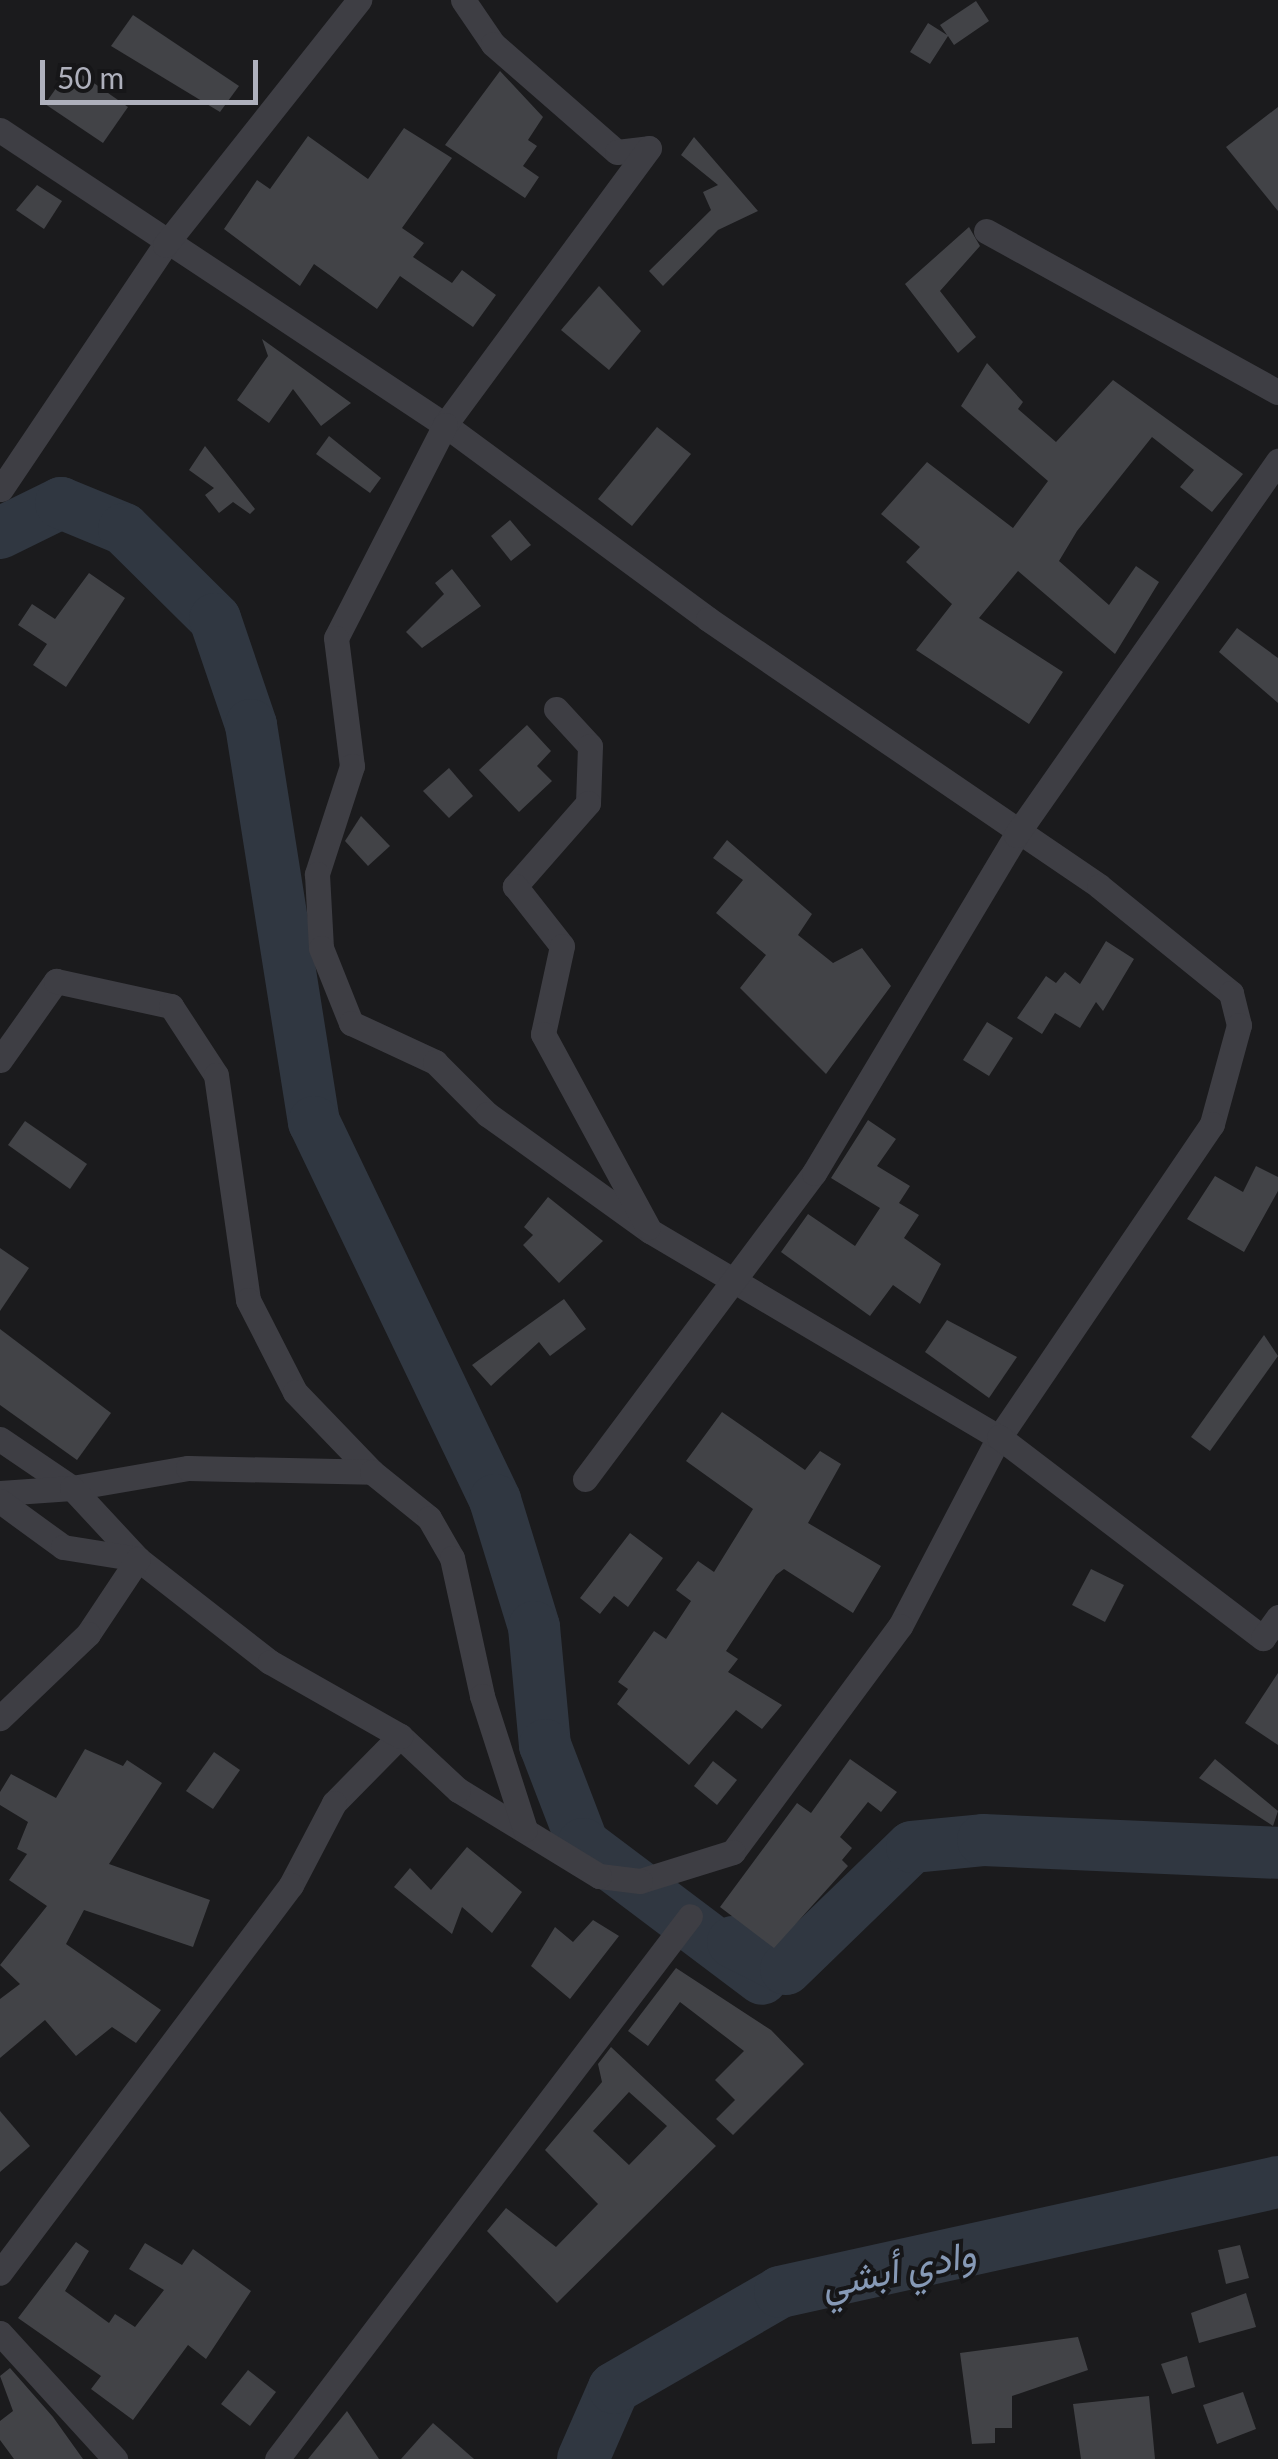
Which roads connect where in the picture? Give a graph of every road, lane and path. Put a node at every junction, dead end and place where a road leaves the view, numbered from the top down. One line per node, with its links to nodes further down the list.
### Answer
1 (359, 0): 5 (street)
2 (463, 0): 7 (street)
3 (0, 130): 5 (street)
4 (986, 231): 6 (street)
5 (165, 245): 7 (street); 9 (street)
6 (1278, 392)
7 (446, 425): 11 (street); 13 (street)
8 (1278, 462): 11 (street)
9 (1, 489)
10 (556, 709): 13 (street)
11 (1016, 835): 14 (street); 15 (street)
12 (0, 1060): 17 (street)
13 (650, 1231): 14 (street)
14 (736, 1278): 15 (street); 18 (street)
15 (999, 1438): 22 (street); 25 (street)
16 (0, 1439): 19 (street)
17 (372, 1472): 19 (street); 25 (street)
18 (585, 1479)
19 (72, 1488): 20 (street); 21 (street)
20 (0, 1497): 21 (street)
21 (138, 1559): 23 (street); 24 (street)
22 (1273, 1635)
23 (0, 1718)
24 (400, 1736): 25 (street); 27 (street)
25 (525, 1829)
26 (690, 1916): 30 (street)
27 (0, 2272)
28 (0, 2333): 29 (street)
29 (115, 2459)
30 (278, 2459)

